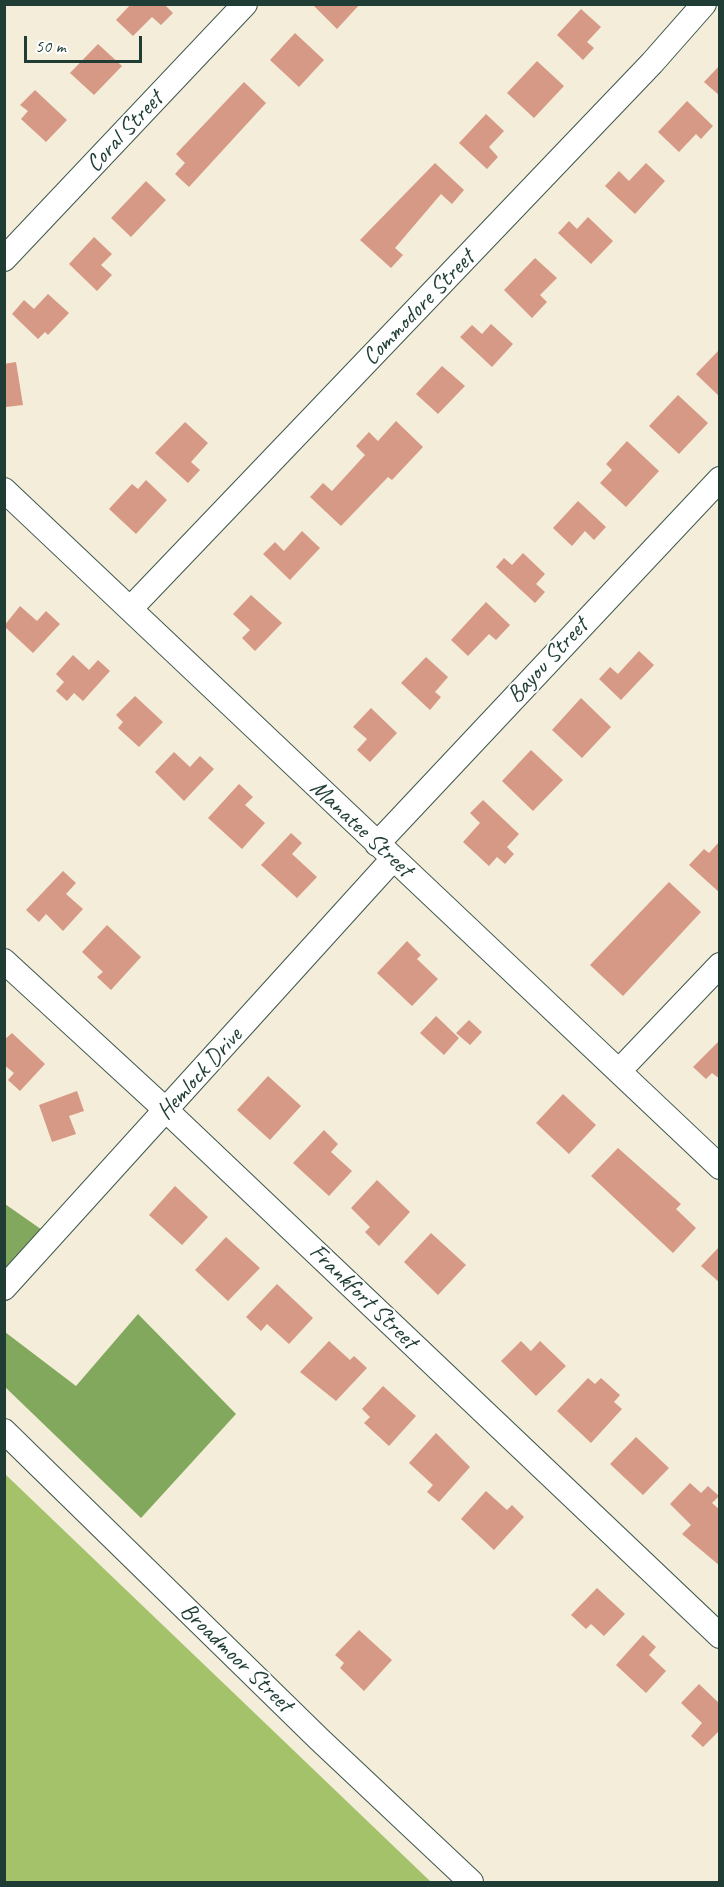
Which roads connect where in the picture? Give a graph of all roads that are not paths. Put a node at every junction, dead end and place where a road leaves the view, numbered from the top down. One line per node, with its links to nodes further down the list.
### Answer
1 (244, 4): 3 (street, Coral Street)
2 (705, 4): 6 (street, Commodore Street)
3 (4, 259)
4 (720, 479): 7 (street, Bayou Street)
5 (4, 490): 6 (street, Manatee Street)
6 (130, 609): 7 (street, Manatee Street)
7 (385, 851): 10 (street, Manatee Street); 11 (street, Hemlock Drive)
8 (4, 961): 11 (street, Frankfort Street)
9 (720, 965): 10 (street)
10 (619, 1071): 12 (street, Manatee Street)
11 (167, 1111): 13 (street, Hemlock Drive); 15 (street, Frankfort Street)
12 (720, 1167)
13 (4, 1288)
14 (4, 1431): 16 (street, Broadmoor Street)
15 (720, 1636)
16 (471, 1882)

